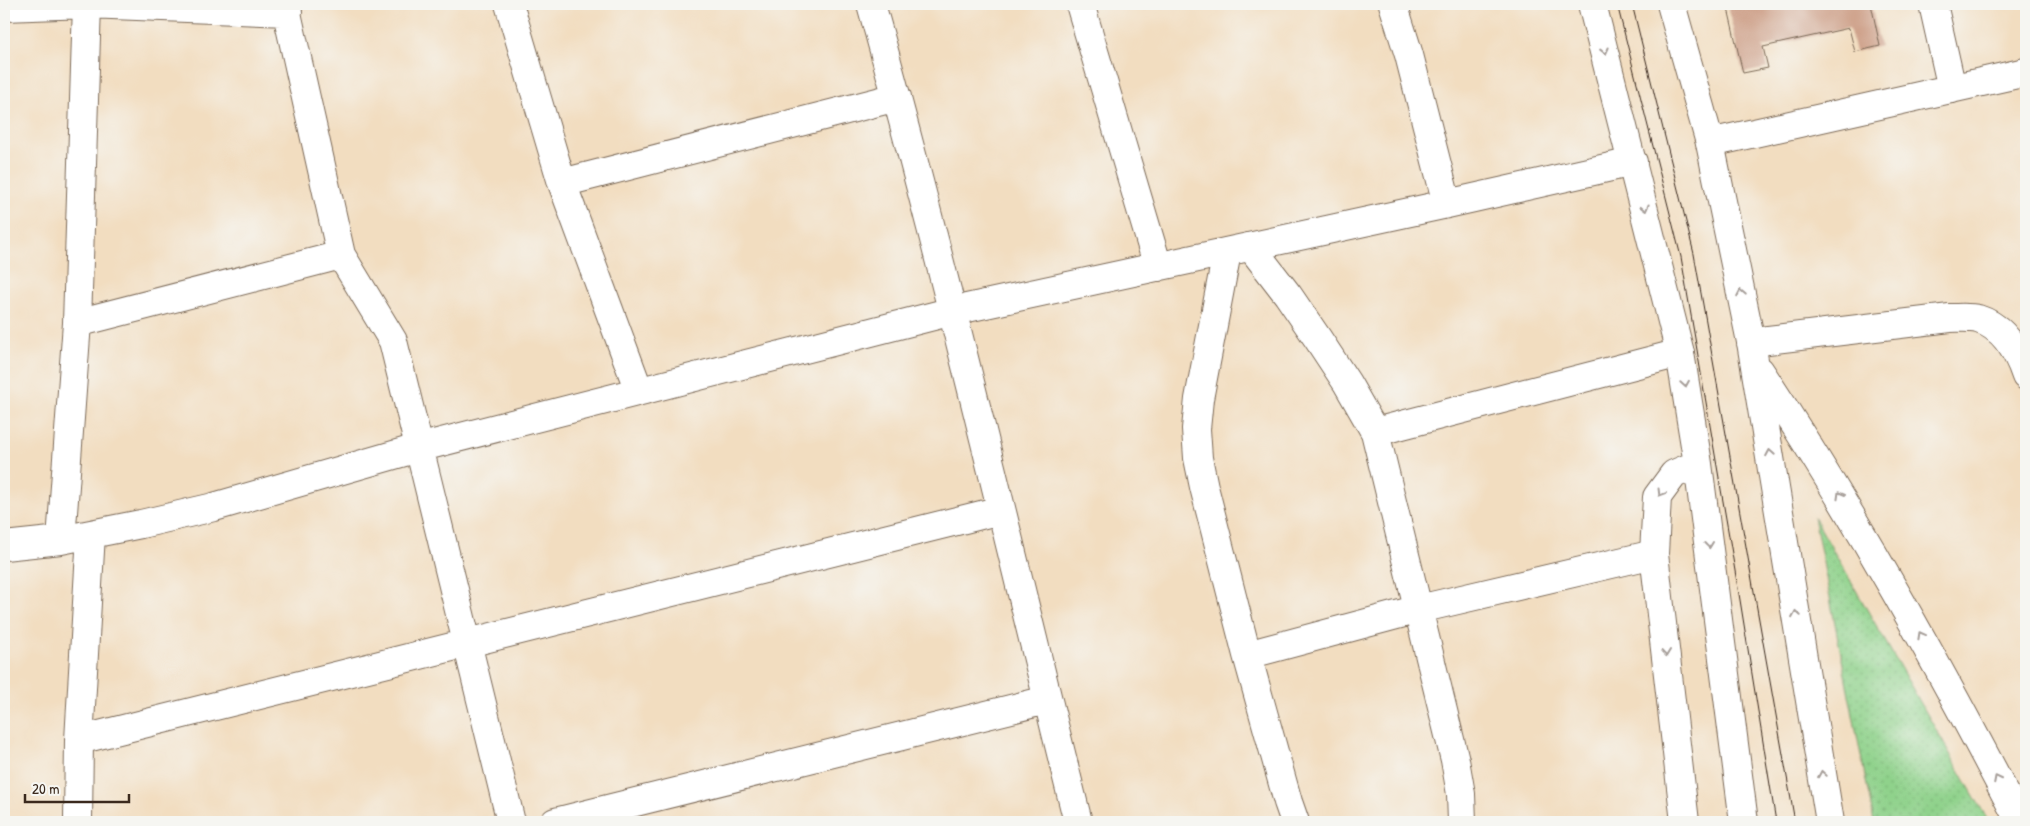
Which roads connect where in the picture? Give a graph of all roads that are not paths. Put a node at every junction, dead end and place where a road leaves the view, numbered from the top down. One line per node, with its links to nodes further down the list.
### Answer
1 (87, 4): 9 (street); 10 (street); 22 (street)
2 (509, 4): 16 (street)
3 (870, 4): 13 (street)
4 (1080, 4): 20 (street)
5 (1392, 4): 17 (street)
6 (1592, 4): 15 (street, one-way to 15)
7 (1671, 4): 14 (street)
8 (1932, 4): 12 (street)
9 (4, 7)
10 (287, 8): 19 (street)
11 (2026, 72): 12 (street)
12 (1952, 89): 14 (street)
13 (897, 97): 16 (street); 21 (street)
14 (1710, 143): 23 (street, one-way to 14)
15 (1633, 162): 17 (street); 24 (street, one-way to 24)
16 (562, 183): 26 (street)
17 (1447, 204): 18 (street)
18 (1239, 249): 20 (street); 27 (street); 37 (street)
19 (341, 255): 22 (street); 28 (street)
20 (1158, 267): 21 (street)
21 (953, 312): 26 (street); 30 (street)
22 (78, 323): 32 (street)
23 (1752, 352): 25 (street); 48 (street, one-way to 23); 49 (street, one-way to 23)
24 (1680, 353): 27 (street); 29 (street, one-way to 29)
25 (2026, 376)
26 (639, 391): 28 (street)
27 (1375, 432): 35 (street)
28 (418, 448): 31 (street); 36 (street)
29 (1698, 464): 34 (street, one-way to 34); 47 (street, one-way to 47)
30 (1001, 510): 36 (street); 38 (street)
31 (91, 534): 32 (street); 39 (street)
32 (61, 540): 33 (street)
33 (4, 546)
34 (1654, 554): 35 (street); 46 (street, one-way to 46)
35 (1419, 609): 37 (street); 45 (street)
36 (467, 642): 39 (street); 41 (street)
37 (1247, 655): 44 (street)
38 (1048, 700): 42 (street); 43 (street)
39 (79, 740): 40 (street)
40 (78, 822)
41 (511, 822)
42 (555, 822)
43 (1078, 822)
44 (1295, 822)
45 (1462, 822)
46 (1685, 822)
47 (1744, 822)
48 (1830, 822)
49 (2020, 822)

